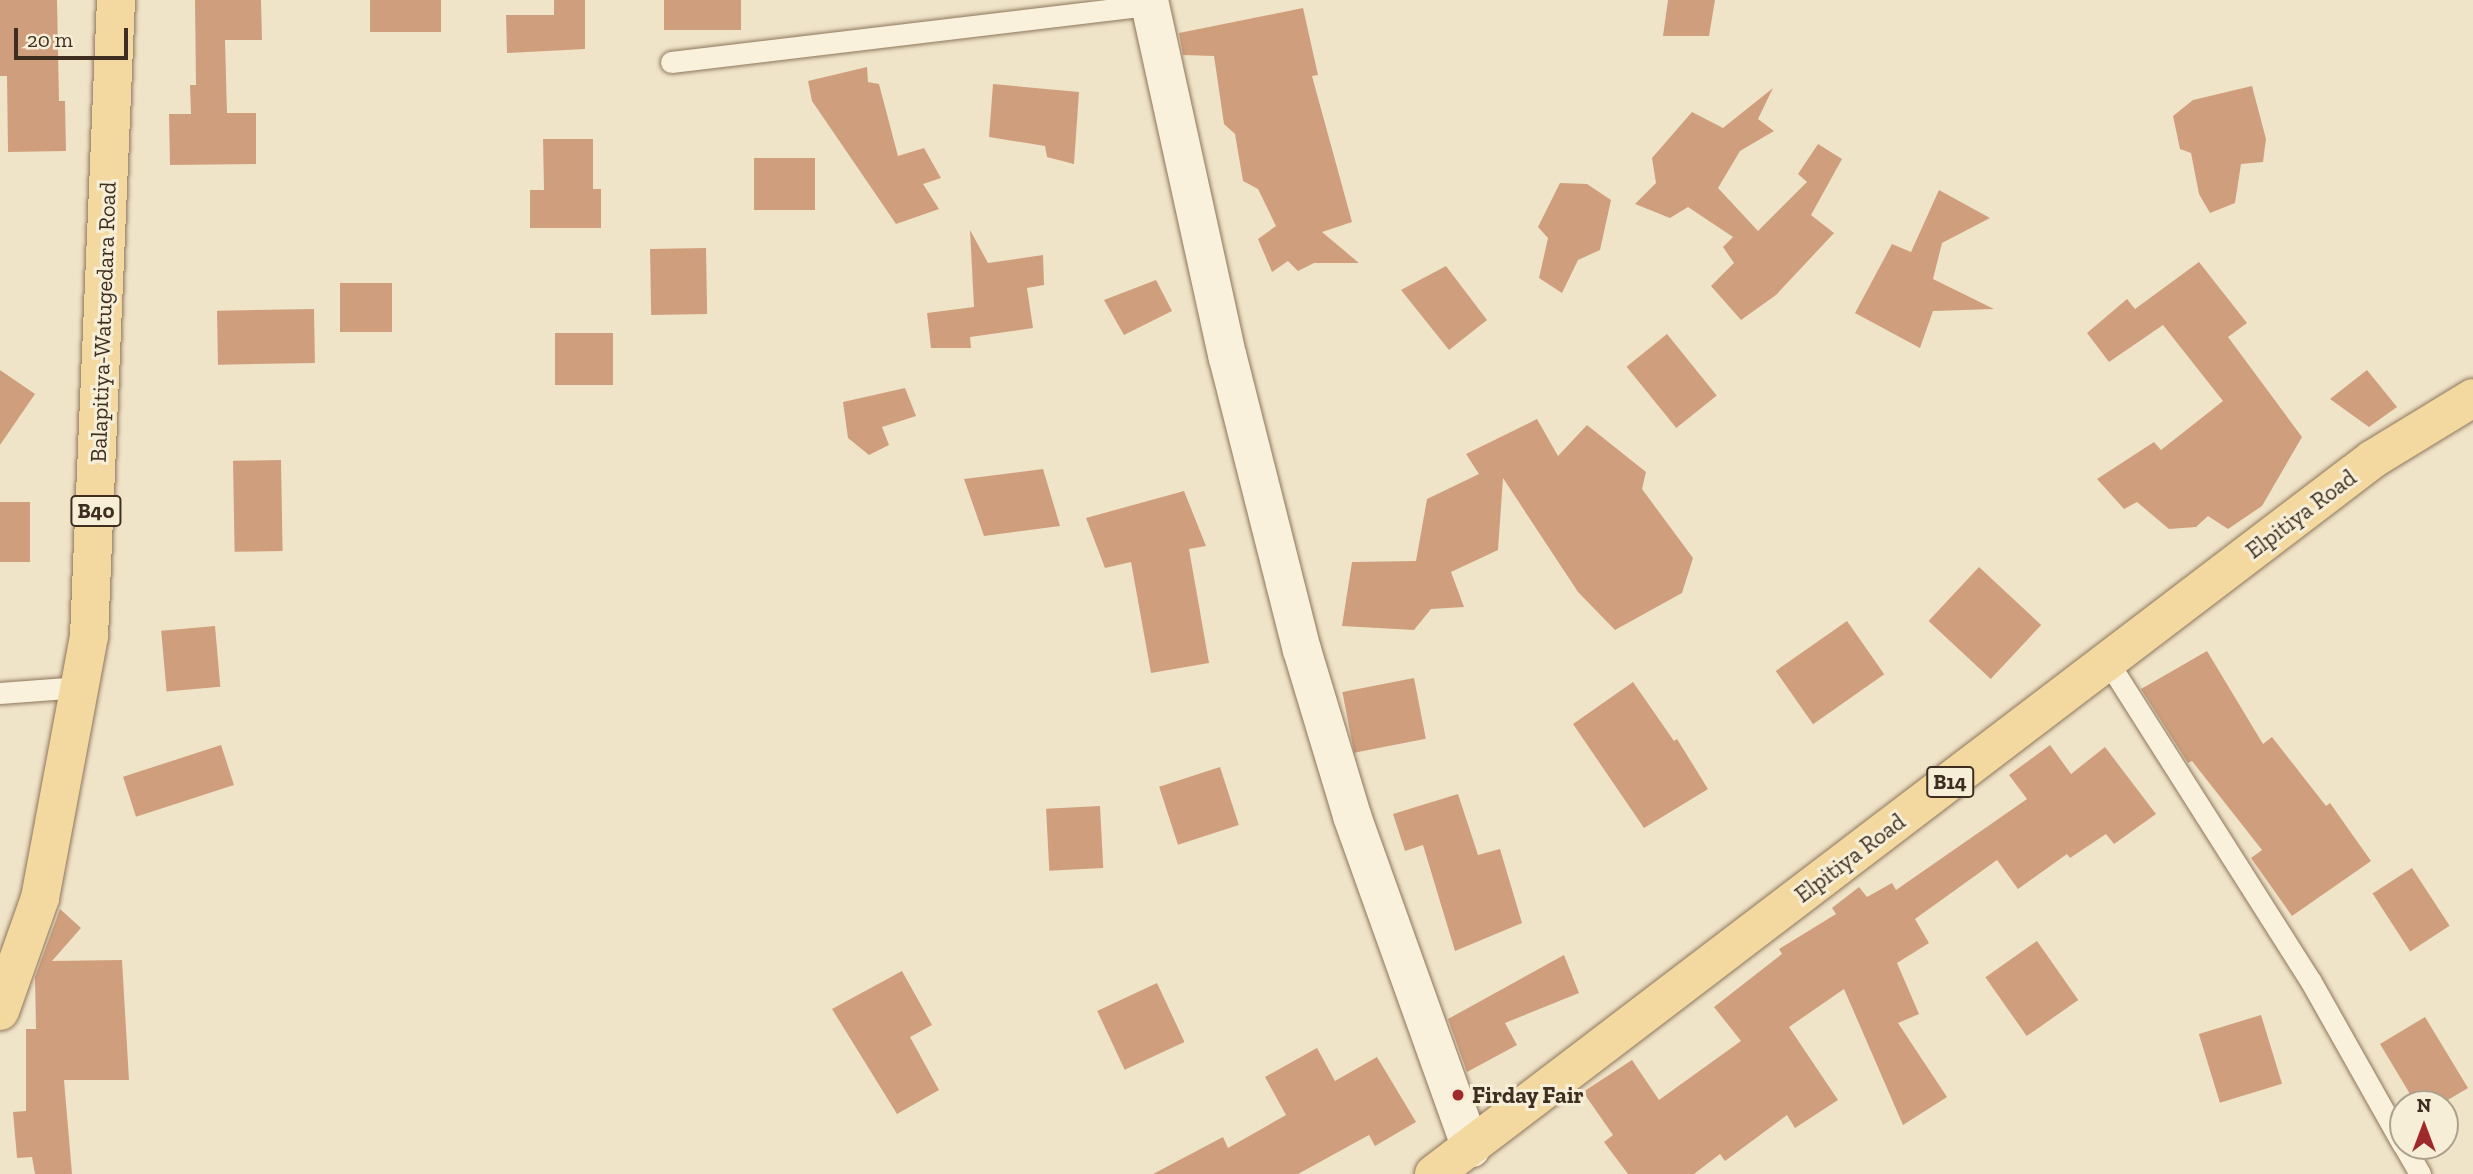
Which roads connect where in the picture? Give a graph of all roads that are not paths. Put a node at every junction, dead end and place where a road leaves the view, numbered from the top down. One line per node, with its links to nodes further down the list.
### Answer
1 (116, 0): 6 (main road, Balapitiya-Watugedara Road / B40)
2 (1149, 2): 3 (lane); 10 (street)
3 (671, 62)
4 (2473, 398): 5 (main road, Elpitiya Road / B14)
5 (2108, 662): 9 (lane); 10 (main road, Elpitiya Road / B14)
6 (80, 687): 7 (lane); 8 (main road, Balapitiya-Watugedara Road / B40)
7 (0, 693)
8 (0, 1011)
9 (2389, 1120)
10 (1471, 1148): 11 (main road, Elpitiya Road / B14)
11 (1434, 1174)

